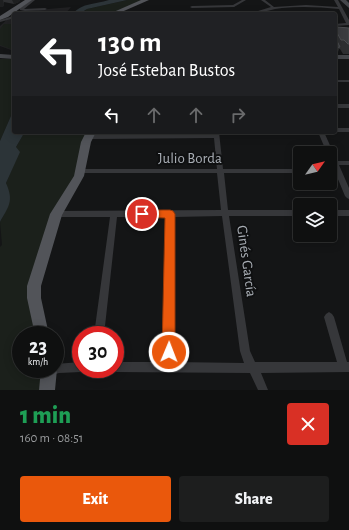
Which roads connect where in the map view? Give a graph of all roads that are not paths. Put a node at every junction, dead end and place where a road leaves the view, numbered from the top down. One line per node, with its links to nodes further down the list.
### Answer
1 (27, 0): 20 (main road); 21 (main road)
2 (33, 0): 17 (street)
3 (146, 0): 18 (main road)
4 (214, 0): 10 (street)
5 (225, 0): 10 (street)
6 (244, 0): 11 (street)
7 (263, 0): 15 (street)
8 (336, 0): 16 (street)
9 (343, 0): 12 (main road)
10 (220, 3): 11 (street); 14 (street)
11 (227, 6): 14 (street)
12 (349, 6)
13 (192, 7): 14 (street)
14 (214, 7)
15 (274, 8): 16 (street); 19 (street)
16 (341, 8): 24 (street)
17 (45, 9)
18 (117, 12)
19 (258, 12)
20 (0, 15)
21 (0, 18)
22 (10, 18): 23 (street)
23 (0, 22)
24 (337, 25)
25 (0, 57): 28 (main road)
26 (337, 57): 27 (main road)
27 (349, 57)
28 (12, 58)
29 (337, 81): 30 (street)
30 (349, 81)
31 (337, 106): 32 (street)
32 (349, 106)
33 (337, 130): 34 (street)
34 (349, 130)
35 (90, 134): 36 (street); 42 (main road)
36 (216, 134): 43 (street, Ginés García)
37 (322, 134): 38 (street)
38 (327, 146)
39 (337, 163): 40 (street)
40 (349, 163)
41 (337, 169): 45 (street)
42 (81, 171): 43 (street, Julio Borda); 50 (main road)
43 (221, 171): 44 (street, Julio Borda); 53 (street, Ginés García)
44 (293, 171)
45 (338, 172): 46 (street)
46 (349, 196)
47 (293, 213): 53 (street)
48 (337, 213): 49 (street)
49 (349, 213)
50 (56, 214): 51 (street); 55 (main road)
51 (114, 214): 52 (street); 56 (street)
52 (170, 214): 53 (street); 58 (street)
53 (225, 214): 60 (street, Ginés García)
54 (329, 317): 59 (street)
55 (40, 326)
56 (100, 326)
57 (124, 367): 58 (street)
58 (168, 367): 60 (street)
59 (346, 367): 60 (street)
60 (253, 368): 63 (street, Ginés García)
61 (48, 378): 62 (main road)
62 (47, 390)
63 (263, 390)

